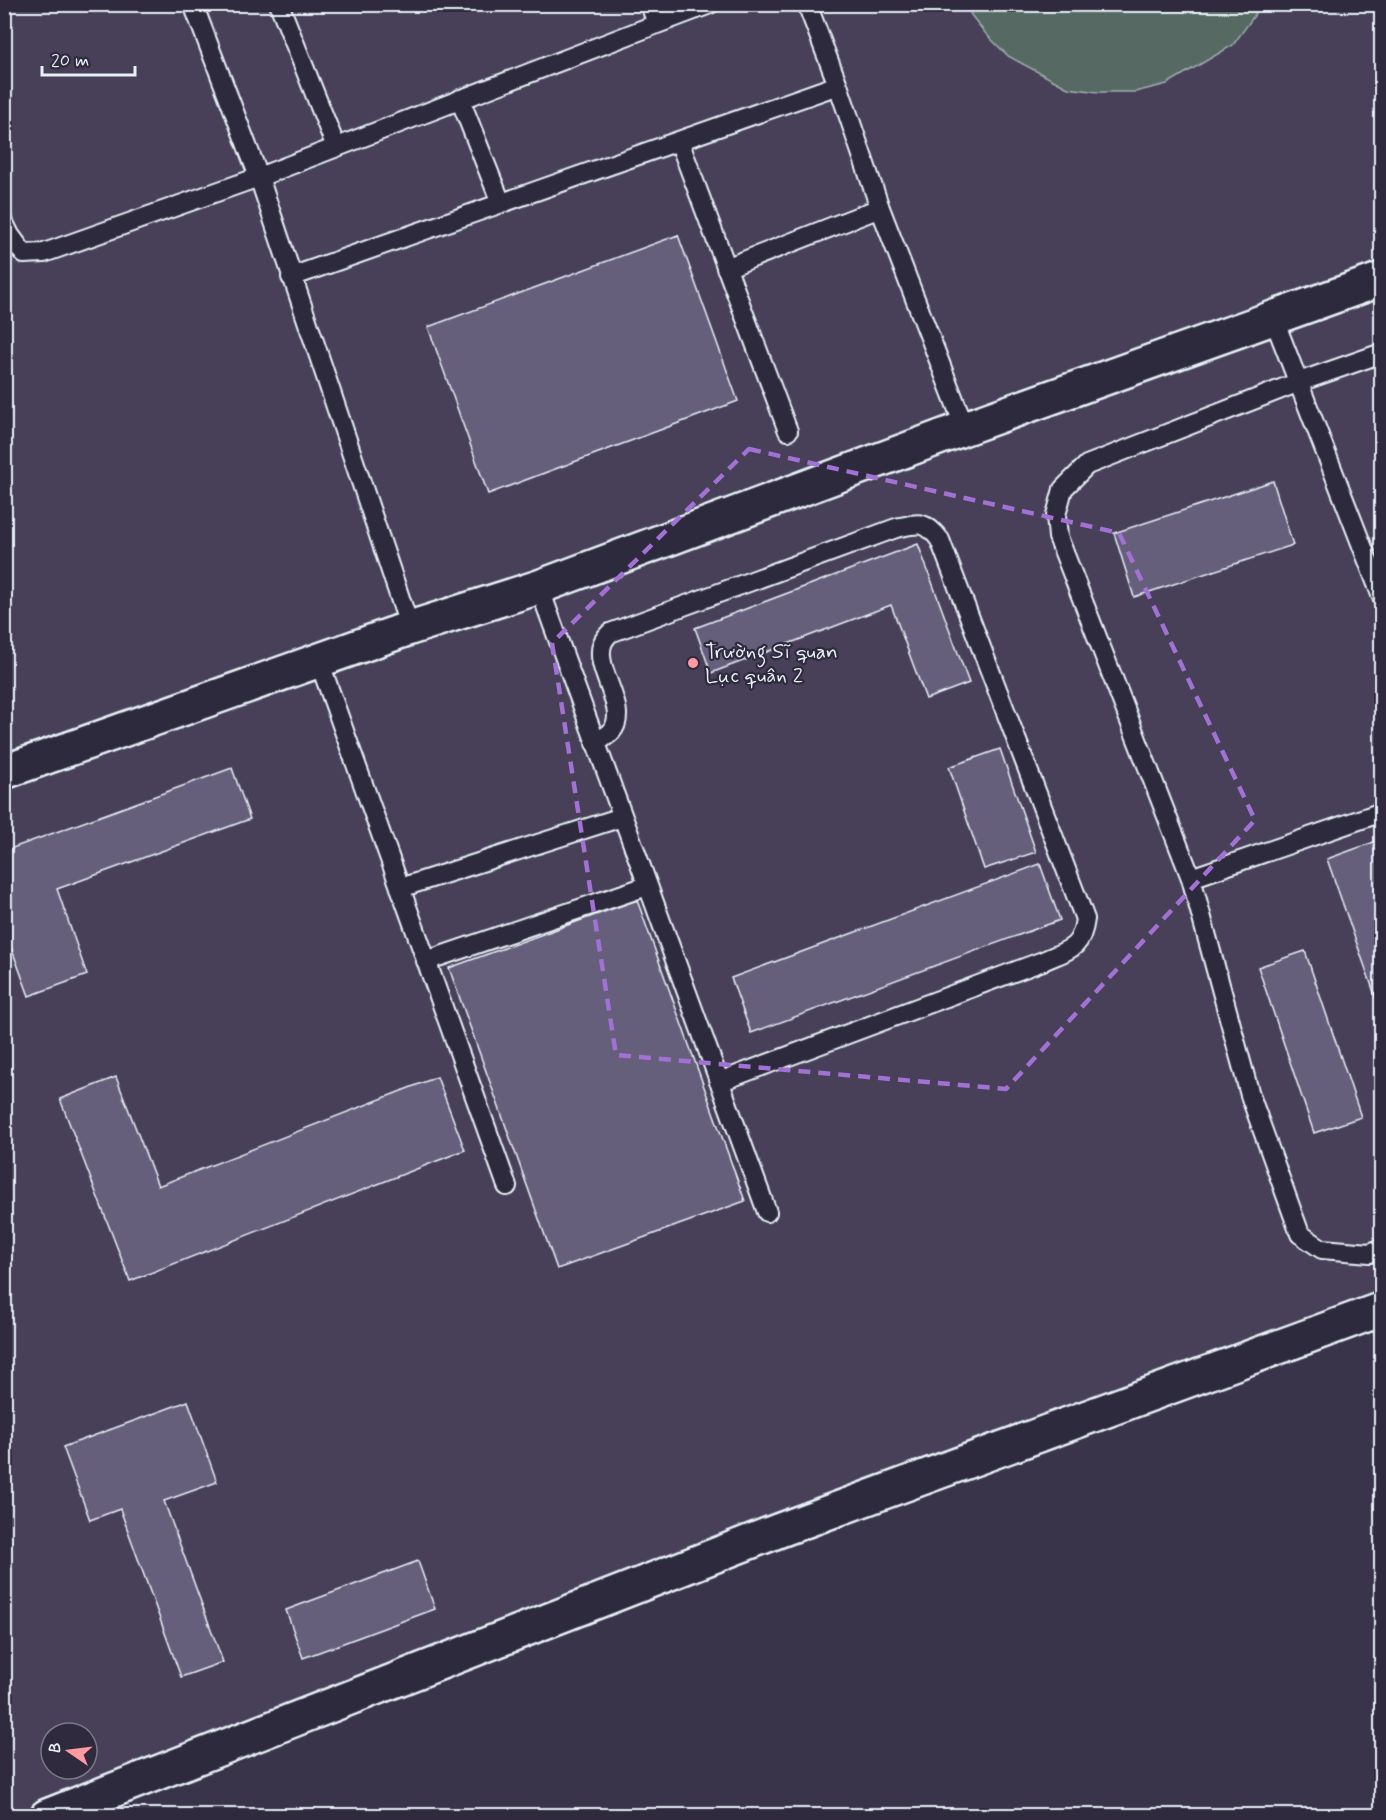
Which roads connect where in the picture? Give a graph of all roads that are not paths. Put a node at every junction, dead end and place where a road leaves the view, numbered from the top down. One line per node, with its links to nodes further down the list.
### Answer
1 (193, 4): 11 (lane)
2 (279, 4): 10 (lane)
3 (650, 4): 6 (lane)
4 (710, 4): 6 (lane)
5 (807, 4): 7 (lane)
6 (657, 24): 8 (lane)
7 (838, 85): 9 (lane); 13 (lane)
8 (460, 99): 10 (lane); 12 (lane)
9 (679, 141): 12 (lane); 15 (lane)
10 (336, 147): 11 (lane)
11 (259, 177): 14 (lane); 16 (lane)
12 (501, 203): 16 (lane)
13 (880, 208): 15 (lane); 21 (lane)
14 (4, 223)
15 (726, 268): 22 (lane)
16 (291, 277): 25 (lane)
17 (1382, 279): 18 (street)
18 (1273, 317): 20 (lane); 21 (street)
19 (1382, 353): 20 (lane)
20 (1299, 382): 24 (lane); 31 (lane)
21 (965, 428): 23 (street)
22 (788, 431)
23 (539, 587): 25 (street); 27 (lane)
24 (1382, 597)
25 (410, 628): 26 (street)
26 (318, 661): 28 (street); 33 (lane)
27 (595, 743): 30 (lane); 35 (lane)
28 (4, 772)
29 (1382, 813): 31 (lane)
30 (622, 817): 32 (lane); 33 (lane)
31 (1191, 878): 38 (lane)
32 (647, 886): 34 (lane); 35 (lane)
33 (400, 888): 34 (lane)
34 (426, 961): 36 (lane)
35 (719, 1082): 37 (lane)
36 (507, 1186)
37 (767, 1212)
38 (1382, 1248)
39 (1382, 1309): 40 (street)
40 (47, 1815)

